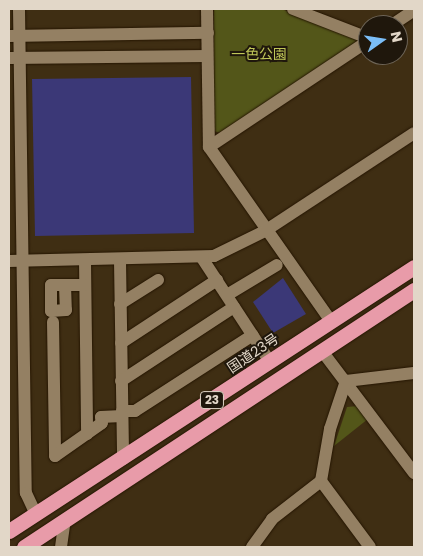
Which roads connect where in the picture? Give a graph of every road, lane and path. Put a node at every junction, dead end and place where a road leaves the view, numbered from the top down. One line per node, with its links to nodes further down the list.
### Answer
1 (19, 9): 6 (street)
2 (208, 9): 4 (street)
3 (293, 9): 5 (street)
4 (208, 33): 6 (street); 8 (street)
5 (358, 35)
6 (14, 36): 9 (street)
7 (358, 46): 11 (street)
8 (207, 56): 9 (street); 11 (street)
9 (14, 58): 14 (street)
10 (414, 133): 12 (street)
11 (209, 147): 12 (street)
12 (265, 231): 13 (street); 27 (street)
13 (202, 258): 16 (street); 20 (street)
14 (15, 261): 15 (street); 41 (street)
15 (85, 261): 16 (street); 22 (street)
16 (120, 261): 25 (street)
17 (277, 265): 24 (street)
18 (414, 267): 27 (highway, 国道23号 / 23)
19 (158, 280): 25 (street)
20 (217, 280): 24 (street); 30 (street)
21 (65, 285): 22 (street)
22 (85, 285): 37 (street)
23 (414, 290): 31 (highway, 23)
24 (227, 295): 26 (street)
25 (120, 304): 30 (street)
26 (234, 307): 29 (street); 34 (street)
27 (331, 321): 32 (highway, 国道23号 / 23)
28 (53, 322): 37 (street)
29 (253, 335): 32 (street); 36 (street)
30 (121, 343): 34 (street)
31 (322, 351): 35 (street); 42 (highway, 23)
32 (270, 362): 38 (highway, 国道23号 / 23)
33 (412, 373): 35 (street)
34 (121, 381): 36 (street)
35 (346, 381): 39 (street); 40 (street)
36 (122, 414): 37 (street); 38 (street)
37 (86, 434)
38 (123, 459): 41 (highway, 国道23号 / 23)
39 (414, 473)
40 (320, 481): 46 (street); 47 (street)
41 (36, 514): 43 (highway, 国道23号 / 23)
42 (65, 520): 44 (highway, 23); 45 (street)
43 (9, 531)
44 (24, 547)
45 (61, 547)
46 (252, 547)
47 (370, 547)

